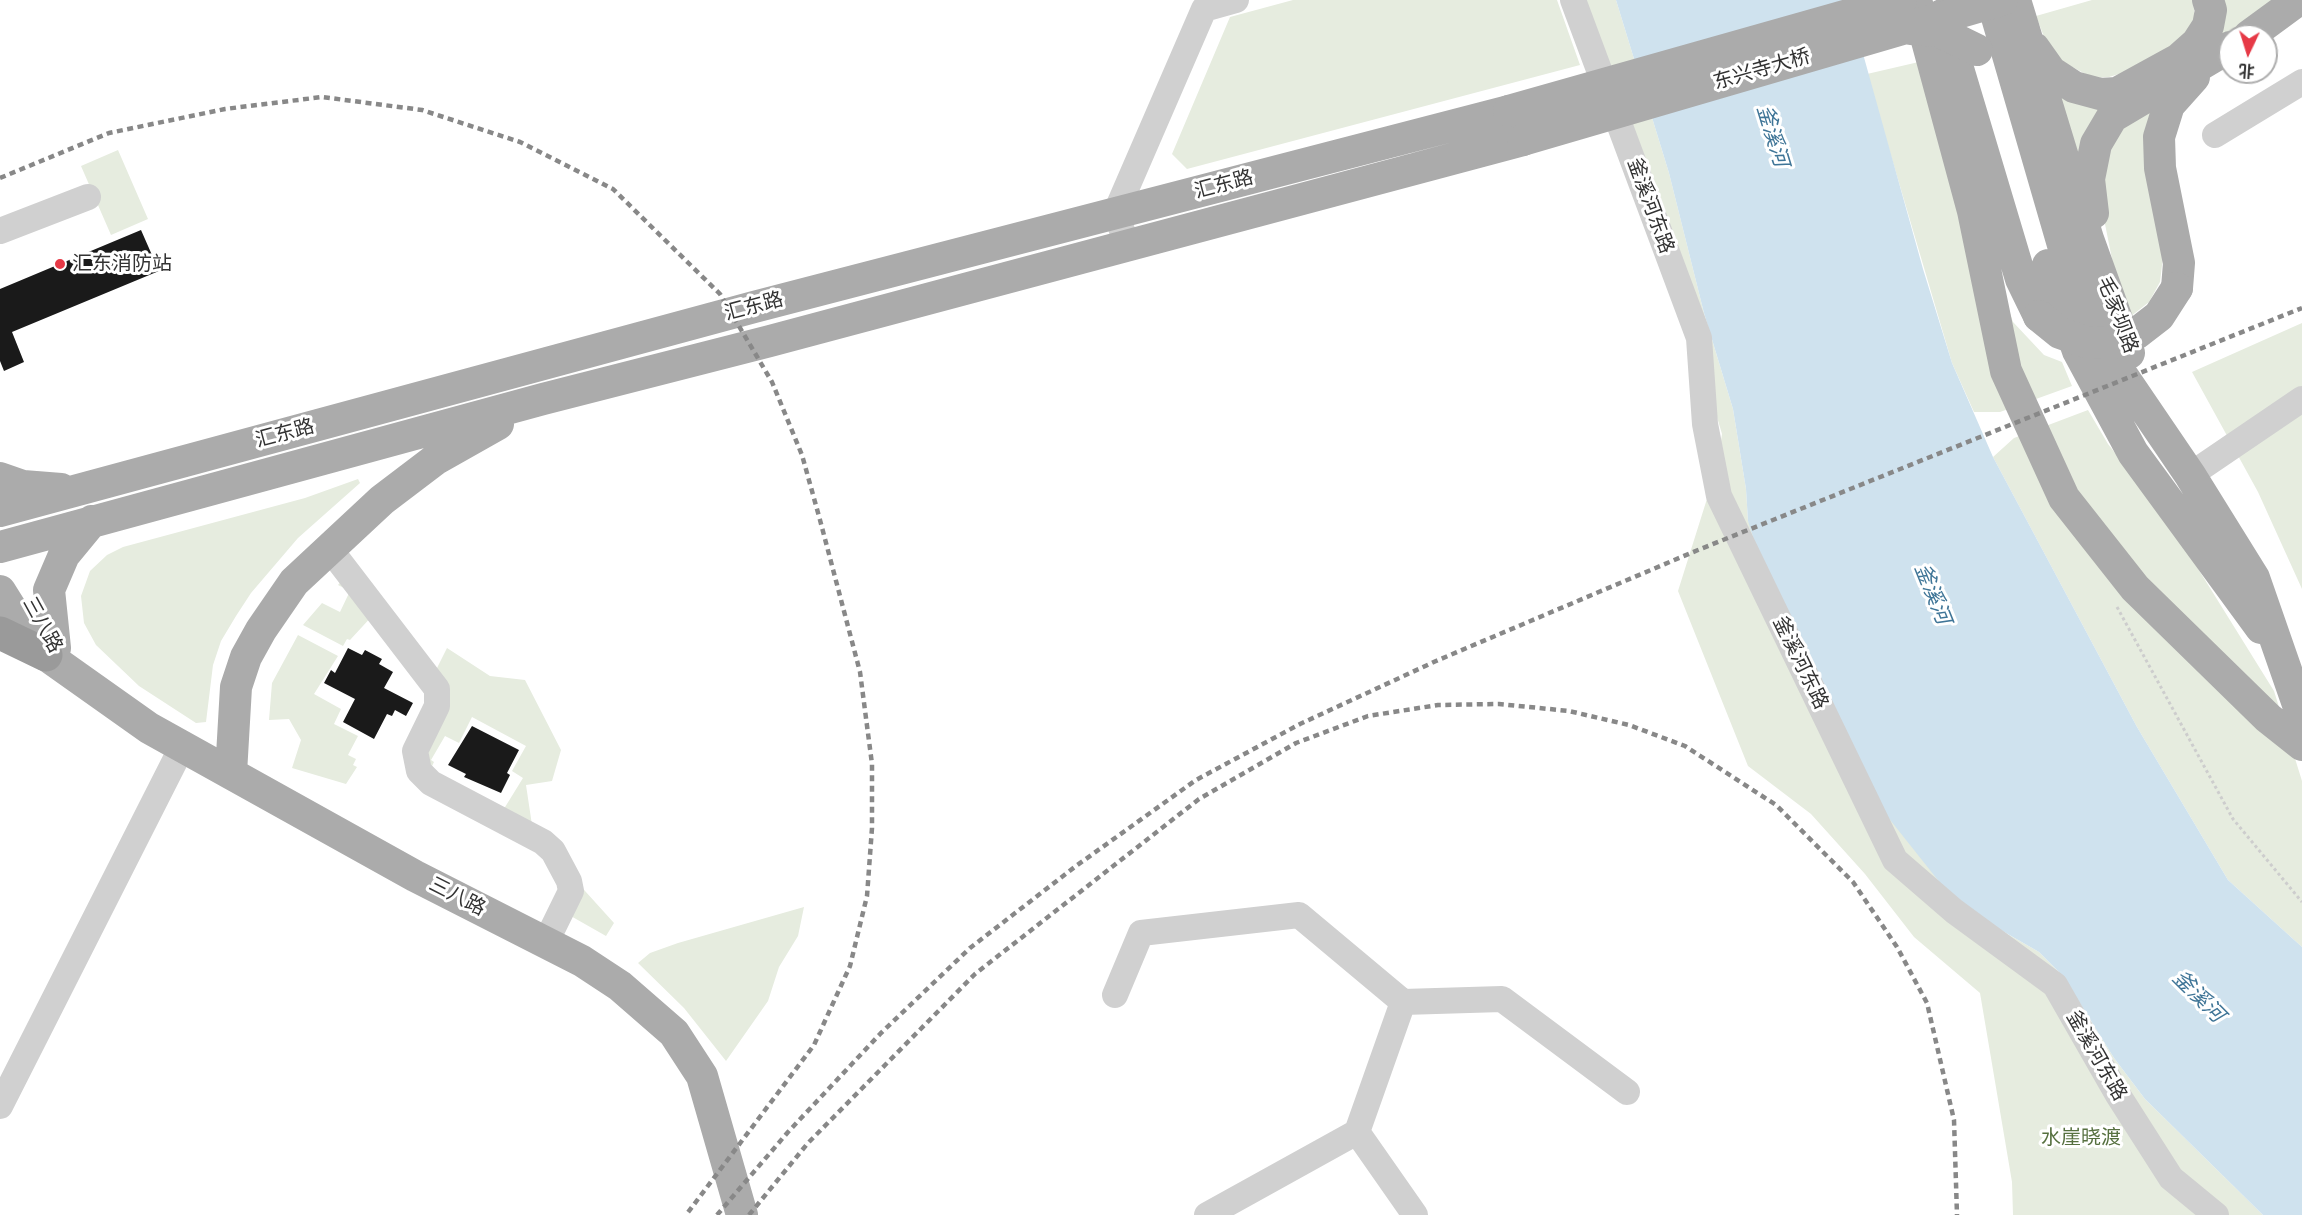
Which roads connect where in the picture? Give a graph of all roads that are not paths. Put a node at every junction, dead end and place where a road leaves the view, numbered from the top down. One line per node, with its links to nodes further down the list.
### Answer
1 (1236, 0): 10 (street)
2 (1573, 0): 51 (street, 釜溪河东路)
3 (1916, 0): 39 (main road)
4 (1938, 0): 15 (main road, bridge)
5 (1992, 0): 24 (main road)
6 (2002, 0): 11 (main road, 东兴寺大桥, bridge)
7 (2016, 0): 13 (main road, 毛家坝路)
8 (2208, 0): 13 (main road)
9 (2298, 0): 12 (main road)
10 (1196, 4): 21 (street)
11 (1901, 7): 17 (main road, 东兴寺大桥, bridge); 19 (main road, 东兴寺大桥, bridge); 37 (main road, bridge)
12 (2265, 24)
13 (2026, 34): 24 (main road, 毛家坝路)
14 (2218, 54): 24 (main road)
15 (2218, 55)
16 (2302, 82): 18 (street)
17 (1509, 111): 21 (main road, 汇东路)
18 (2215, 135)
19 (1523, 140): 23 (main road, 汇东路)
20 (88, 197): 22 (street)
21 (1116, 212): 23 (street); 29 (main road, 汇东路)
22 (0, 231)
23 (1127, 246): 25 (main road, 汇东路)
24 (2115, 347): 27 (main road, 毛家坝路); 37 (main road, 毛家坝路)
25 (543, 399): 31 (main road); 32 (main road)
26 (2302, 399): 27 (street)
27 (2202, 467): 37 (main road, 毛家坝路)
28 (0, 478): 29 (main road)
29 (76, 490): 30 (main road, 汇东路)
30 (0, 511)
31 (92, 521): 33 (main road); 36 (main road)
32 (329, 548): 41 (main road); 42 (street)
33 (0, 549): 36 (main road, 三八路)
34 (0, 591): 36 (main road, 三八路)
35 (0, 633): 36 (highway)
36 (55, 658): 40 (main road, 三八路)
37 (2295, 674): 38 (main road, 毛家坝路)
38 (2302, 716)
39 (2302, 745)
40 (182, 747): 41 (main road, 三八路); 46 (street)
41 (231, 773): 42 (main road, 三八路)
42 (546, 942): 48 (main road, 三八路)
43 (1114, 995): 44 (street)
44 (1403, 1002): 45 (street); 47 (street)
45 (1627, 1092)
46 (0, 1106)
47 (1357, 1132): 49 (street); 50 (street)
48 (742, 1215)
49 (1207, 1215)
50 (1415, 1215)
51 (2216, 1215)

